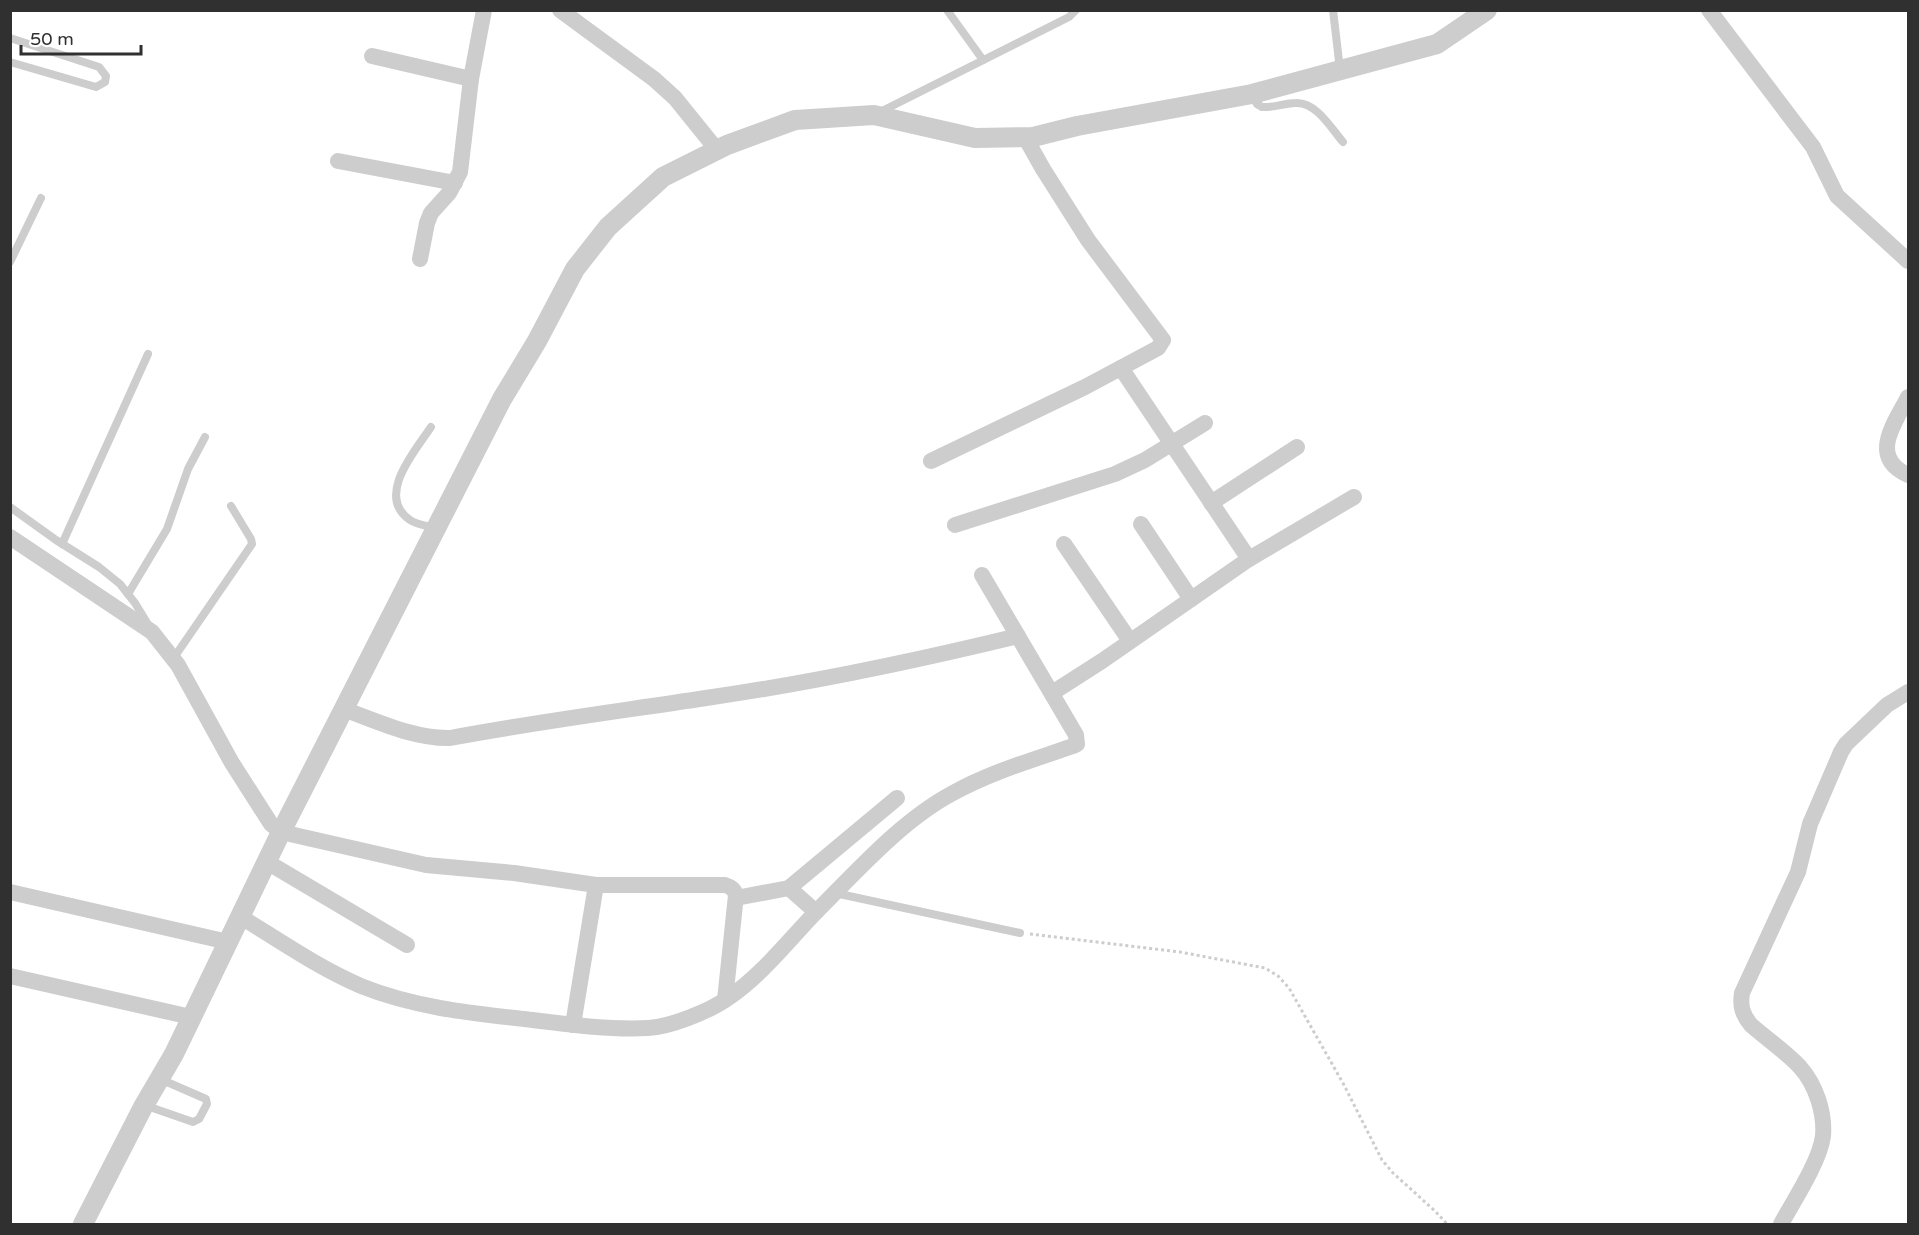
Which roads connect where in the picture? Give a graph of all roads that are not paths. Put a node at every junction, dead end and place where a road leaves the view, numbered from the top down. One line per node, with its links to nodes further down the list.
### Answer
1 (484, 10): 13 (street)
2 (560, 10): 18 (street)
3 (947, 10): 10 (lane)
4 (1076, 10): 10 (lane)
5 (1333, 10): 12 (lane)
6 (1487, 10): 12 (street)
7 (1709, 10): 22 (street)
8 (10, 38): 11 (lane)
9 (372, 56): 13 (street)
10 (983, 60): 15 (lane)
11 (10, 62)
12 (1340, 70): 14 (street)
13 (471, 80): 20 (street)
14 (1252, 94): 16 (street); 17 (lane)
15 (874, 115): 16 (street); 18 (street)
16 (1025, 138): 26 (street)
17 (1343, 142)
18 (717, 150): 41 (street)
19 (338, 161): 20 (street)
20 (455, 183): 23 (street)
21 (41, 198): 24 (lane)
22 (1905, 258)
23 (420, 259)
24 (10, 262)
25 (148, 354): 43 (lane)
26 (1121, 368): 31 (street); 33 (street)
27 (1908, 397): 34 (street)
28 (1205, 423): 31 (street)
29 (431, 427): 41 (lane)
30 (205, 437): 47 (lane)
31 (1172, 444): 36 (street); 40 (street)
32 (1297, 447): 36 (street)
33 (931, 461)
34 (1908, 475)
35 (1354, 497): 45 (street)
36 (1211, 503): 45 (street)
37 (231, 506): 52 (lane)
38 (10, 507): 43 (lane)
39 (1141, 524): 48 (street)
40 (955, 525)
41 (437, 528): 55 (street)
42 (10, 537): 49 (street)
43 (62, 544): 47 (lane)
44 (1064, 544): 51 (street)
45 (1249, 559): 48 (street)
46 (982, 574): 50 (street)
47 (128, 594): 49 (lane)
48 (1191, 599): 51 (street)
49 (152, 632): 52 (street)
50 (1018, 636): 53 (street); 55 (street)
51 (1130, 642): 53 (street)
52 (173, 659): 57 (street)
53 (1052, 693): 62 (street)
54 (1908, 693): 76 (street)
55 (343, 709): 57 (street)
56 (897, 798): 60 (street)
57 (281, 832): 58 (street); 59 (street)
58 (267, 862): 65 (street); 68 (street)
59 (596, 885): 63 (street); 72 (street)
60 (789, 888): 63 (street); 64 (street)
61 (10, 892): 67 (street)
62 (835, 893): 64 (street); 66 (lane)
63 (736, 898): 70 (street)
64 (816, 912): 70 (street)
65 (241, 917): 67 (street); 72 (street)
66 (1020, 933)
67 (228, 942): 71 (street)
68 (407, 945)
69 (10, 976): 71 (street)
70 (725, 1000): 72 (street)
71 (191, 1017): 73 (street)
72 (573, 1025)
73 (159, 1079): 74 (street); 74 (lane)
74 (144, 1106): 75 (street)
75 (83, 1224)
76 (1780, 1224)

